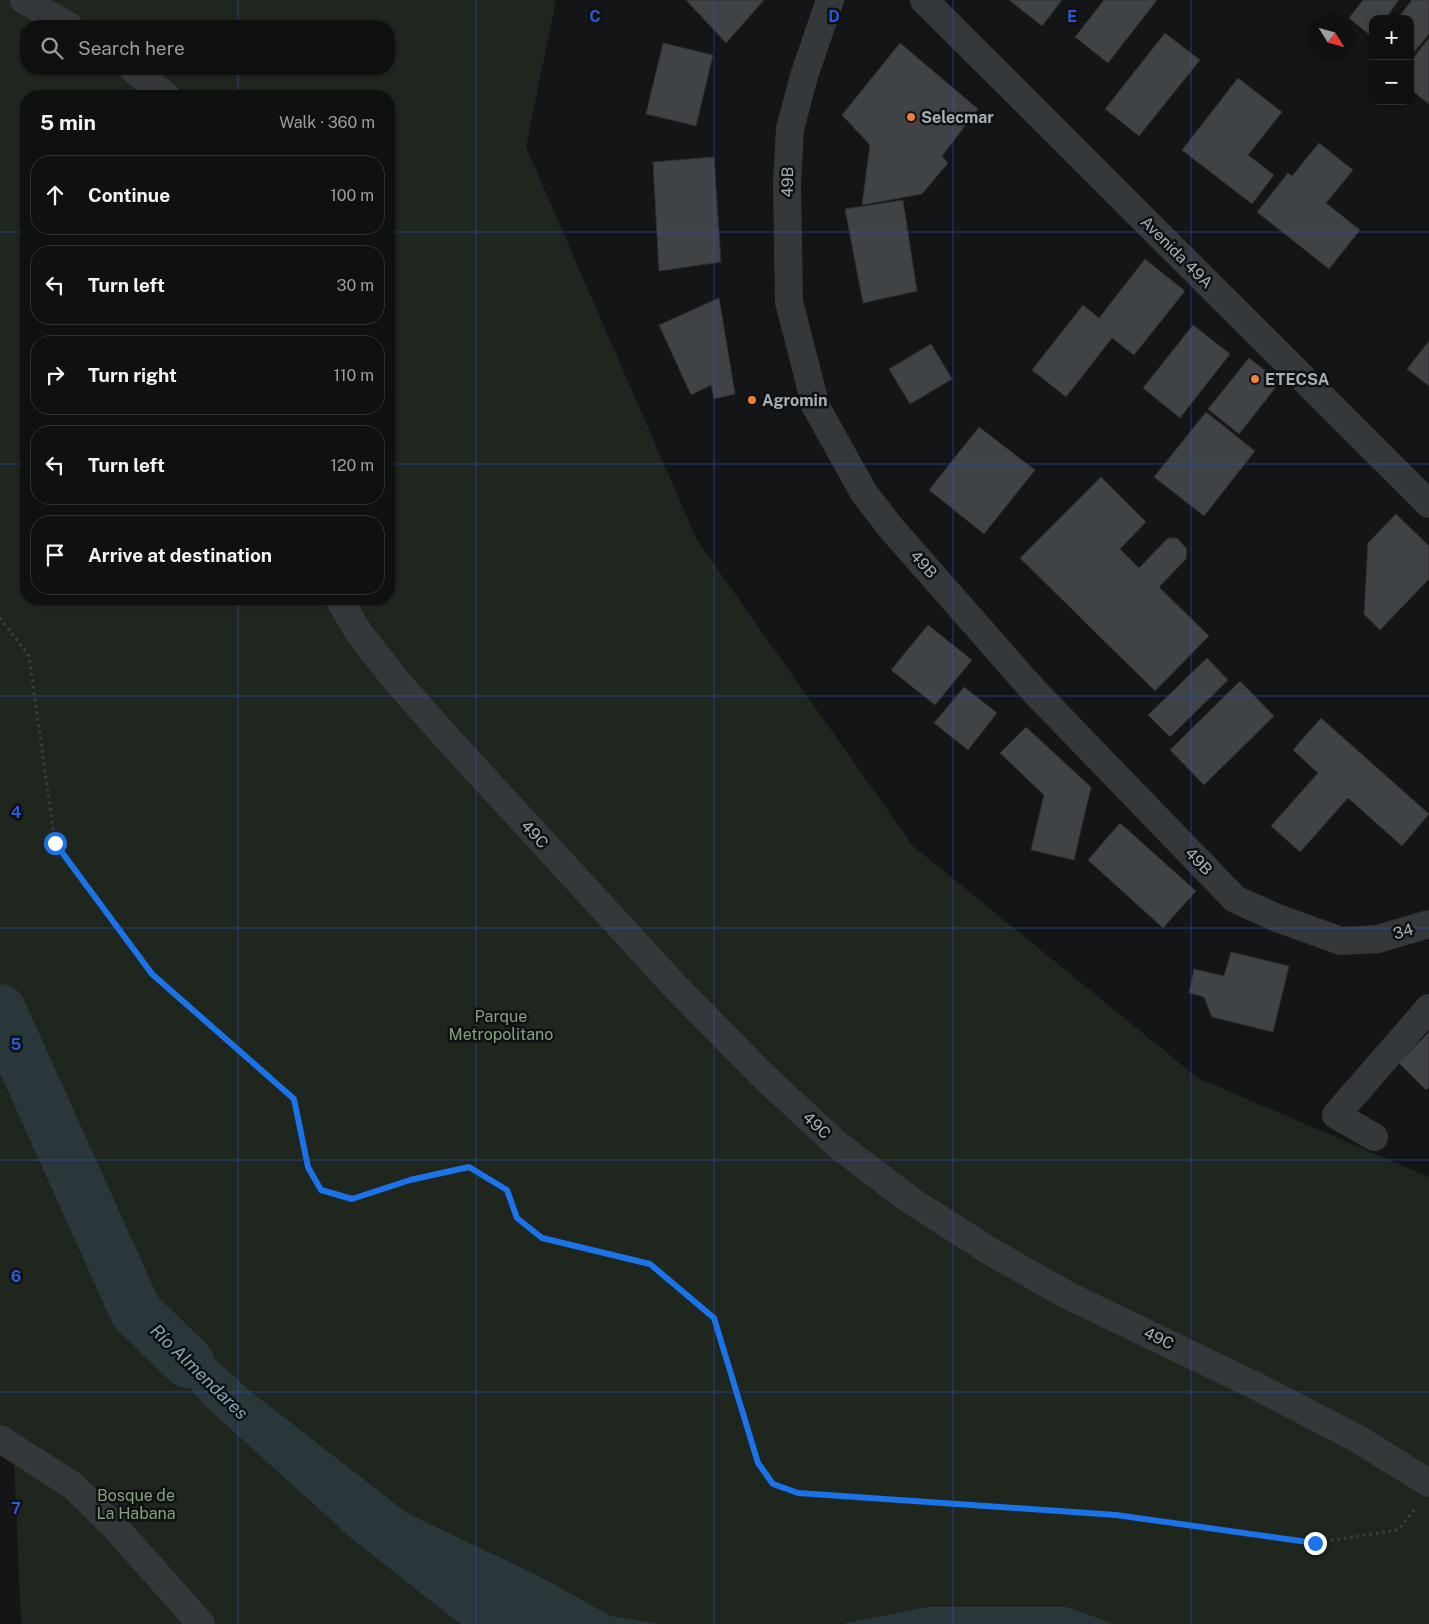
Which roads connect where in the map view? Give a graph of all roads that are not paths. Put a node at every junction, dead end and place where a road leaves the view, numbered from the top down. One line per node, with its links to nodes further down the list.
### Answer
1 (24, 0): 4 (street)
2 (830, 0): 10 (street, 49B)
3 (924, 0): 7 (street, Avenida 49A)
4 (59, 20)
5 (140, 75): 6 (street)
6 (159, 90)
7 (1429, 504)
8 (343, 605): 14 (street, 49C)
9 (1429, 924): 10 (street, 34)
10 (1378, 938)
11 (1429, 1008): 12 (street)
12 (1374, 1138)
13 (0, 1439): 15 (street)
14 (1423, 1495)
15 (191, 1620)

